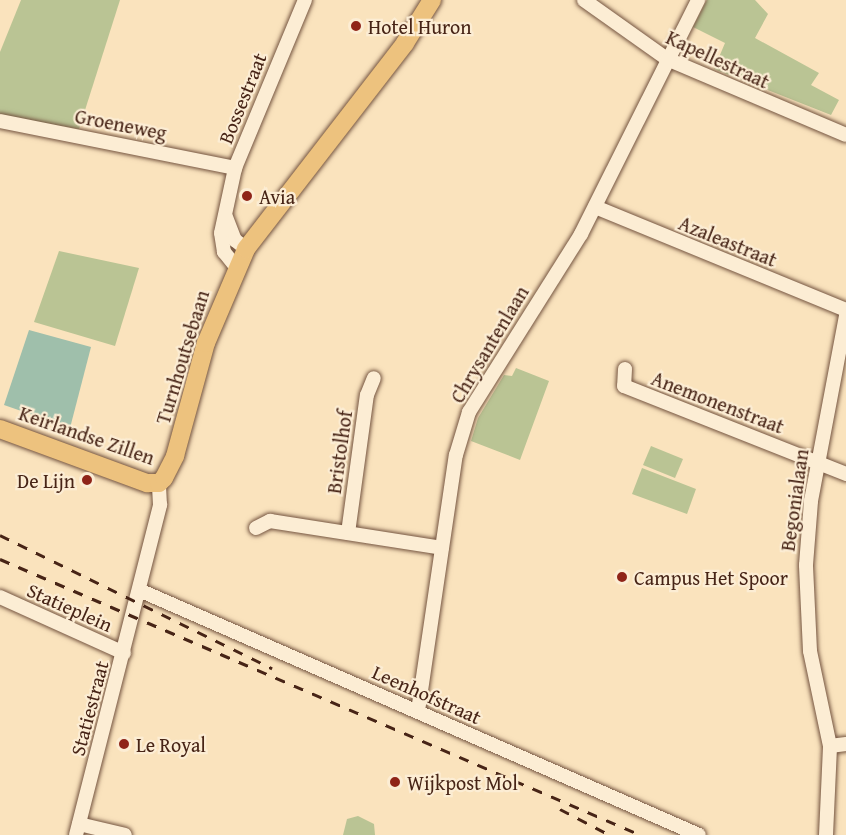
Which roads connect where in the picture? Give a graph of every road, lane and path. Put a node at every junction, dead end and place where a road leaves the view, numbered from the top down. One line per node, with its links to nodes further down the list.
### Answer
1 (305, 0): 10 (street, Bossestraat)
2 (432, 0): 6 (main road, Turnhoutsebaan)
3 (447, 0): 6 (main road, Turnhoutsebaan)
4 (584, 0): 7 (street, Kapellestraat)
5 (698, 0): 7 (street, Chrysantenlaan)
6 (405, 43): 13 (main road, Turnhoutsebaan)
7 (667, 59): 9 (street, Kapellestraat); 11 (street, Chrysantenlaan)
8 (0, 122): 10 (street, Groeneweg)
9 (846, 135)
10 (235, 168): 12 (street, Bossestraat)
11 (595, 207): 15 (street, Azaleastraat); 24 (street, Chrysantenlaan)
12 (226, 214): 13 (street); 14 (street, Bossestraat)
13 (246, 249): 14 (main road, Turnhoutsebaan)
14 (237, 268): 21 (main road, Turnhoutsebaan)
15 (846, 312): 19 (street, Begonialaan)
16 (625, 369): 19 (street, Anemonenstraat)
17 (374, 378): 23 (street, Bristolhof)
18 (0, 429): 21 (main road, Keirlandse Zillen)
19 (818, 461): 20 (street, Anemonenstraat); 30 (street, Begonialaan)
20 (846, 474)
21 (159, 483): 25 (street, Turnhoutsebaan)
22 (255, 528): 23 (street)
23 (348, 533): 24 (street)
24 (442, 548): 28 (street, Chrysantenlaan)
25 (139, 590): 27 (street, Statiestraat); 28 (street, Leenhofstraat)
26 (0, 597): 27 (street, Statieplein)
27 (124, 653): 31 (street, Statiestraat)
28 (418, 711): 33 (street, Leenhofstraat)
29 (846, 744): 30 (street)
30 (830, 746): 34 (street, Begonialaan)
31 (78, 829): 32 (street)
32 (125, 835)
33 (699, 835)
34 (826, 835)

